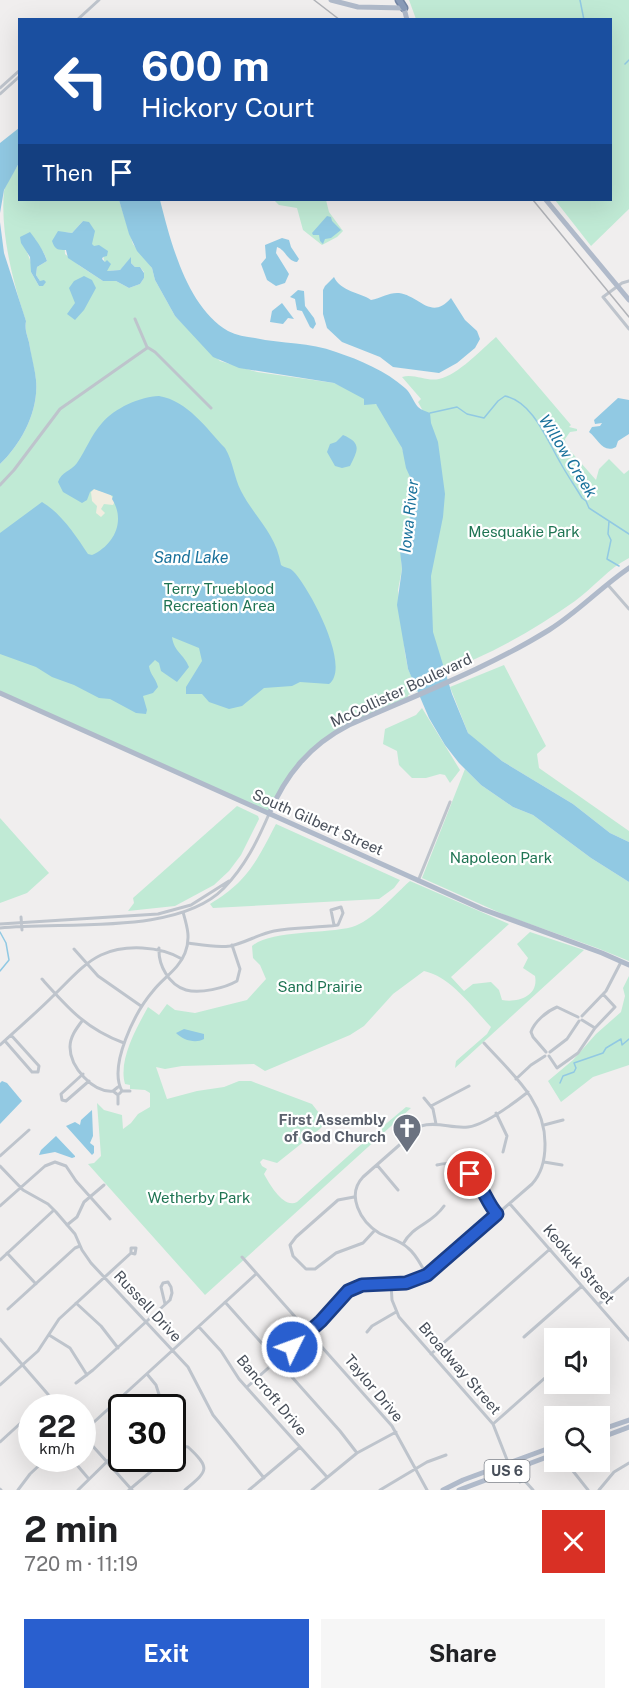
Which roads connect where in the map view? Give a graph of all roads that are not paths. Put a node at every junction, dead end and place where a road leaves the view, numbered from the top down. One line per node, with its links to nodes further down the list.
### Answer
1 (99, 0): 5 (street)
2 (331, 0): 4 (main road)
3 (401, 0): 4 (highway)
4 (404, 8): 6 (main road)
5 (79, 18)
6 (406, 18)
7 (18, 72): 9 (street)
8 (18, 78): 10 (street)
9 (0, 88)
10 (0, 94)
11 (547, 201): 13 (main road)
12 (629, 280): 13 (street)
13 (617, 286): 14 (main road); 16 (street)
14 (629, 300)
15 (135, 319): 17 (street)
16 (629, 329)
17 (147, 348): 18 (street); 19 (street)
18 (211, 408)
19 (0, 484)
20 (629, 568): 21 (main road, McCollister Boulevard)
21 (608, 585): 22 (street); 25 (main road, McCollister Boulevard)
22 (629, 609)
23 (0, 693): 25 (main road, South Gilbert Street)
24 (450, 802): 26 (street)
25 (269, 814): 26 (main road, South Gilbert Street); 27 (street, McCollister Boulevard)
26 (418, 881): 37 (main road, South Gilbert Street)
27 (182, 911): 30 (street, McCollister Boulevard); 32 (street)
28 (21, 917): 30 (street)
29 (0, 926): 30 (street, McCollister Boulevard)
30 (21, 926)
31 (334, 926): 31 (street); 33 (street)
32 (188, 943): 33 (street); 36 (street)
33 (232, 945): 40 (street)
34 (159, 948): 36 (street); 38 (street); 40 (street)
35 (74, 949): 38 (street)
36 (183, 959): 40 (street)
37 (621, 962): 39 (main road, South Gilbert Street); 43 (street)
38 (87, 964): 42 (street); 44 (street)
39 (629, 965)
40 (168, 975): 44 (street)
41 (42, 979): 42 (street)
42 (55, 994): 46 (street); 48 (street)
43 (603, 994): 45 (street); 47 (street)
44 (141, 1006): 50 (street)
45 (580, 1018): 47 (street); 53 (street); 53 (street)
46 (82, 1021): 50 (street); 54 (street)
47 (595, 1028): 53 (street)
48 (11, 1035): 49 (street); 49 (street)
49 (5, 1041): 52 (street)
50 (124, 1043): 58 (street)
51 (484, 1043): 55 (street)
52 (0, 1045)
53 (547, 1054): 55 (street)
54 (83, 1074): 56 (street); 56 (street)
55 (516, 1079): 62 (street)
56 (89, 1081): 59 (street)
57 (469, 1086): 66 (street)
58 (118, 1087): 59 (street); 60 (street)
59 (113, 1091): 63 (street)
60 (122, 1091): 61 (street); 63 (street)
61 (130, 1091)
62 (528, 1092): 67 (street); 70 (street)
63 (118, 1095): 65 (street)
64 (424, 1098): 66 (street)
65 (118, 1104)
66 (431, 1106): 69 (street)
67 (496, 1113): 69 (street); 72 (street)
68 (563, 1120): 70 (street)
69 (436, 1124): 75 (street)
70 (544, 1125): 74 (street)
71 (29, 1130): 73 (street)
72 (503, 1152)
73 (0, 1156)
74 (544, 1162): 76 (street); 84 (street)
75 (377, 1165): 81 (street); 83 (street)
76 (562, 1165)
77 (0, 1166): 80 (street, Russell Drive)
78 (437, 1166): 88 (street)
79 (104, 1185): 82 (street)
80 (20, 1188): 82 (street); 85 (street); 87 (street, Russell Drive)
81 (398, 1190)
82 (89, 1197): 89 (street); 90 (street)
83 (354, 1197): 91 (street); 91 (street)
84 (510, 1203): 88 (street); 94 (street, Keokuk Street)
85 (0, 1206)
86 (444, 1206): 92 (street)
87 (54, 1210): 90 (street, Russell Drive); 95 (street)
88 (497, 1214): 100 (street)
89 (110, 1219)
90 (67, 1225): 93 (street, Russell Drive)
91 (375, 1230): 92 (street)
92 (403, 1244): 100 (street)
93 (80, 1246): 101 (street, Russell Drive); 103 (street)
94 (550, 1249): 105 (street, Keokuk Street); 122 (street)
95 (8, 1253): 98 (street); 103 (street)
96 (130, 1254): 101 (street)
97 (242, 1257): 99 (street, Taylor Drive)
98 (0, 1260)
99 (256, 1274): 106 (street); 114 (street, Taylor Drive)
100 (427, 1275): 104 (street)
101 (104, 1277): 107 (street); 112 (street, Russell Drive)
102 (629, 1278): 108 (street)
103 (36, 1284): 110 (street)
104 (391, 1284): 111 (street, Broadway Street); 114 (street)
105 (582, 1286): 108 (street, Keokuk Street); 117 (street)
106 (225, 1302): 113 (street); 123 (street)
107 (76, 1303): 116 (street); 120 (street)
108 (599, 1304): 119 (street, Keokuk Street)
109 (165, 1305): 109 (street); 112 (street)
110 (8, 1309)
111 (396, 1312): 115 (street); 122 (street, Broadway Street)
112 (147, 1322): 120 (street); 121 (street, Russell Drive)
113 (199, 1327): 121 (street); 130 (street, Bancroft Drive)
114 (309, 1332): 123 (street); 139 (street, Taylor Drive)
115 (367, 1332)
116 (49, 1335): 124 (street); 126 (street)
117 (524, 1337)
118 (0, 1340): 124 (street)
119 (629, 1340)
120 (118, 1348): 126 (street)
121 (173, 1350): 125 (street); 161 (street, Russell Drive)
122 (431, 1354): 135 (street, Broadway Street)
123 (277, 1360): 130 (street); 147 (street)
124 (23, 1365): 129 (street); 131 (street)
125 (147, 1374): 132 (street); 134 (street)
126 (87, 1375): 128 (street)
127 (544, 1379): 135 (street)
128 (76, 1383)
129 (0, 1385)
130 (247, 1388): 144 (street, Bancroft Drive)
131 (48, 1394)
132 (159, 1394)
133 (629, 1420): 137 (main road)
134 (96, 1421)
135 (493, 1424): 151 (street, Broadway Street)
136 (18, 1426): 141 (street)
137 (610, 1427)
138 (629, 1427): 140 (main road)
139 (396, 1432): 147 (street); 153 (street, Taylor Drive)
140 (610, 1434)
141 (0, 1442): 142 (street)
142 (0, 1447)
143 (186, 1447): 166 (street)
144 (300, 1447): 159 (street, Bancroft Drive); 161 (street)
145 (96, 1450): 150 (street)
146 (544, 1450): 151 (main road, US 6)
147 (357, 1453): 159 (street)
148 (446, 1455): 153 (street)
149 (544, 1458): 154 (main road, US 6)
150 (106, 1461): 160 (street); 165 (street)
151 (509, 1463): 154 (street, Broadway Street); 171 (main road, US 6)
152 (629, 1463): 175 (street)
153 (416, 1468): 169 (street); 170 (street, Taylor Drive)
154 (512, 1470): 172 (main road, US 6)
155 (32, 1472): 163 (street)
156 (83, 1472): 160 (street)
157 (151, 1472): 165 (street)
158 (574, 1472): 174 (street)
159 (327, 1477): 168 (street)
160 (88, 1478): 164 (street)
161 (264, 1478): 167 (street)
162 (522, 1481): 173 (street)
163 (18, 1490)
164 (78, 1490)
165 (131, 1490)
166 (185, 1490)
167 (249, 1490)
168 (312, 1490)
169 (380, 1490)
170 (427, 1490)
171 (442, 1490)
172 (459, 1490)
173 (533, 1490)
174 (588, 1490)
175 (599, 1490)

